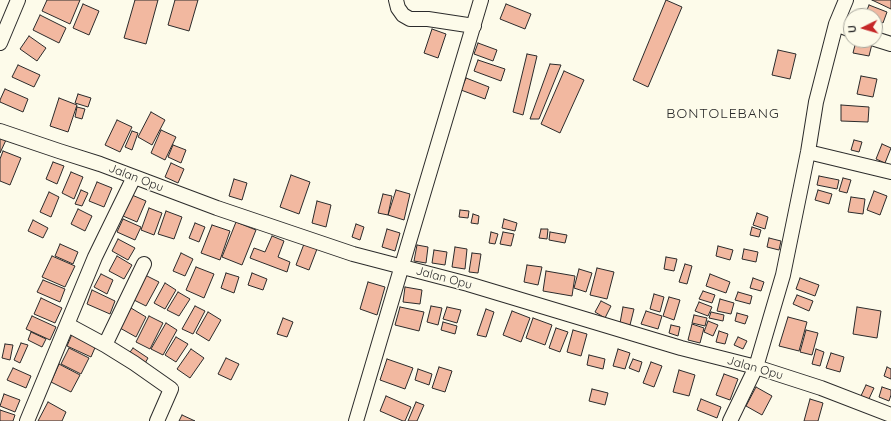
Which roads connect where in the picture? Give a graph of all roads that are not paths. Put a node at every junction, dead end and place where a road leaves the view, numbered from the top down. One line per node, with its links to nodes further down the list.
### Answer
1 (18, 0): 8 (street)
2 (396, 0): 6 (street)
3 (481, 0): 6 (street)
4 (846, 0): 5 (street)
5 (836, 24): 7 (street); 10 (street)
6 (474, 26): 14 (street)
7 (843, 27)
8 (0, 43)
9 (0, 131): 12 (street, Jalan Opu)
10 (808, 152): 11 (street); 17 (street)
11 (891, 172)
12 (134, 177): 14 (street, Jalan Opu); 15 (street)
13 (144, 264): 16 (street)
14 (402, 267): 17 (street, Jalan Opu); 21 (street)
15 (68, 325): 16 (street); 19 (street)
16 (106, 345): 20 (street)
17 (756, 367): 18 (street, Jalan Opu); 22 (street)
18 (891, 415)
19 (28, 421)
20 (157, 421)
21 (356, 421)
22 (730, 421)

